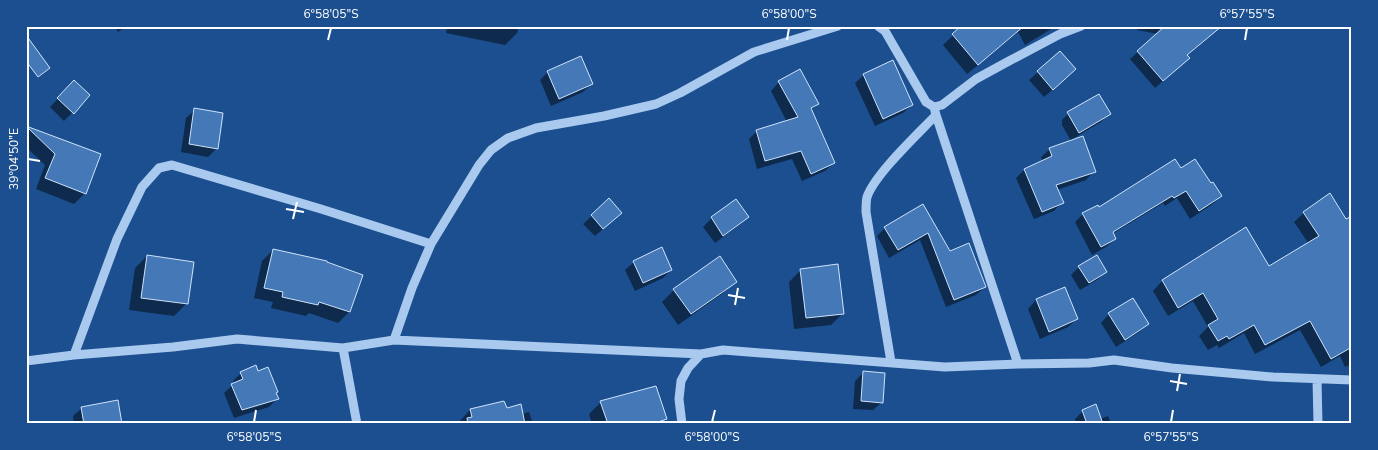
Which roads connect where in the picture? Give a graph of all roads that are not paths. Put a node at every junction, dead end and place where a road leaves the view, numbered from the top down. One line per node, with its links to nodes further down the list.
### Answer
1 (838, 26): 5 (street)
2 (878, 26): 4 (street)
3 (1081, 26): 4 (street)
4 (935, 111): 11 (street); 12 (street)
5 (431, 244): 6 (street); 9 (street)
6 (394, 340): 7 (street); 8 (street)
7 (343, 348): 9 (street); 15 (street)
8 (701, 354): 11 (street); 16 (street)
9 (74, 355): 10 (street)
10 (26, 361)
11 (892, 362): 12 (street)
12 (1018, 364): 13 (street)
13 (1317, 379): 14 (street); 17 (street)
14 (1352, 380)
15 (357, 424)
16 (682, 424)
17 (1318, 424)

